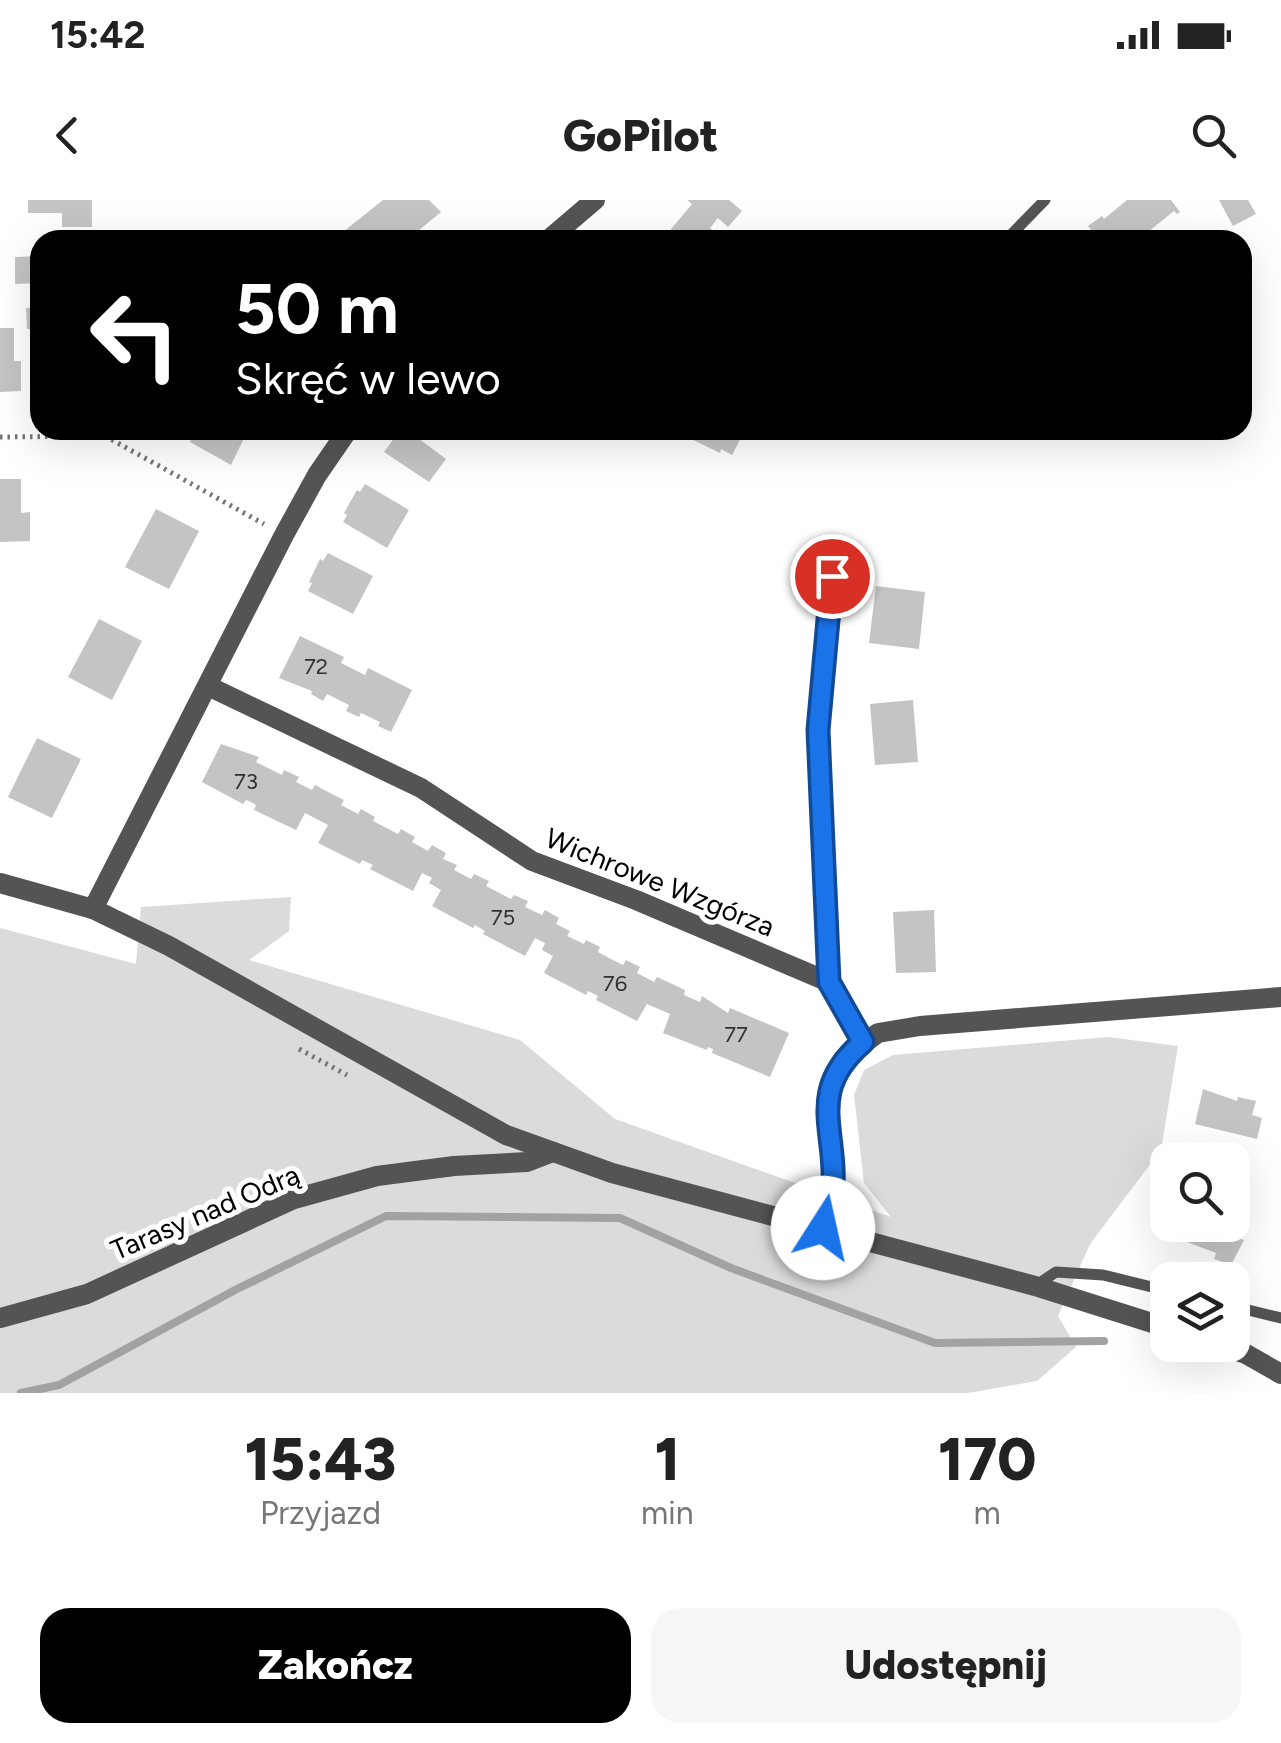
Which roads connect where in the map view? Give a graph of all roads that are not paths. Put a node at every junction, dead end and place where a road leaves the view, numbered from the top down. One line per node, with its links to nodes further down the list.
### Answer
1 (594, 200): 3 (street)
2 (1045, 200): 4 (lane)
3 (560, 230)
4 (1016, 230)
5 (341, 440): 7 (street)
6 (832, 576): 10 (lane)
7 (208, 686): 9 (street); 10 (street, Wichrowe Wzgórza)
8 (0, 883): 9 (street)
9 (93, 909): 13 (street)
10 (829, 982): 12 (street)
11 (1281, 996): 12 (street)
12 (863, 1042): 14 (street)
13 (553, 1152): 14 (street); 18 (street, Tarasy nad Odrą)
14 (823, 1228): 15 (street)
15 (1035, 1286): 16 (lane); 20 (street)
16 (1150, 1286)
17 (1250, 1310): 19 (lane)
18 (0, 1318)
19 (1281, 1318)
20 (1150, 1322)
21 (1250, 1356): 22 (street)
22 (1281, 1374)

